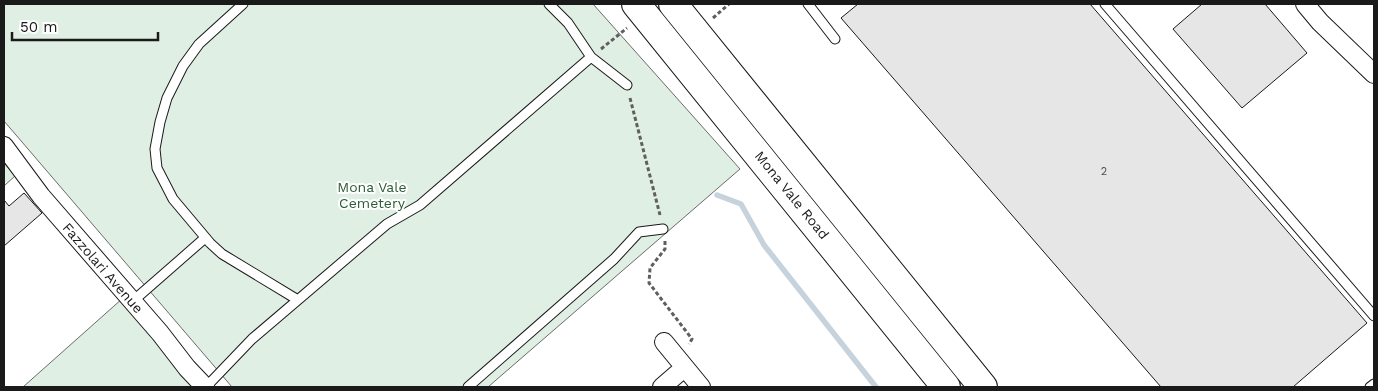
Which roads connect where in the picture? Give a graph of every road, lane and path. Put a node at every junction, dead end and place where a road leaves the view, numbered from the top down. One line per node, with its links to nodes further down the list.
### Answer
1 (243, 4): 16 (lane)
2 (550, 4): 11 (lane)
3 (673, 4): 28 (highway, Mona Vale Road)
4 (729, 4): 9 (path)
5 (808, 4): 10 (lane)
6 (1105, 4): 19 (lane)
7 (1305, 4): 12 (street)
8 (633, 15): 11 (path); 27 (highway, Mona Vale Road)
9 (710, 20)
10 (835, 39)
11 (591, 57): 13 (lane); 17 (lane)
12 (1374, 74)
13 (627, 85): 15 (path)
14 (4, 146): 18 (street, Fazzolari Avenue)
15 (663, 229): 21 (path); 24 (lane)
16 (205, 238): 17 (lane); 18 (lane)
17 (298, 300): 23 (lane)
18 (132, 301): 23 (street, Fazzolari Avenue)
19 (1374, 316)
20 (664, 342): 21 (street)
21 (682, 364): 25 (street); 26 (street)
22 (1374, 384): 29 (lane)
23 (205, 387)
24 (468, 387)
25 (662, 387)
26 (701, 387)
27 (946, 387)
28 (983, 387)
29 (1370, 387)

